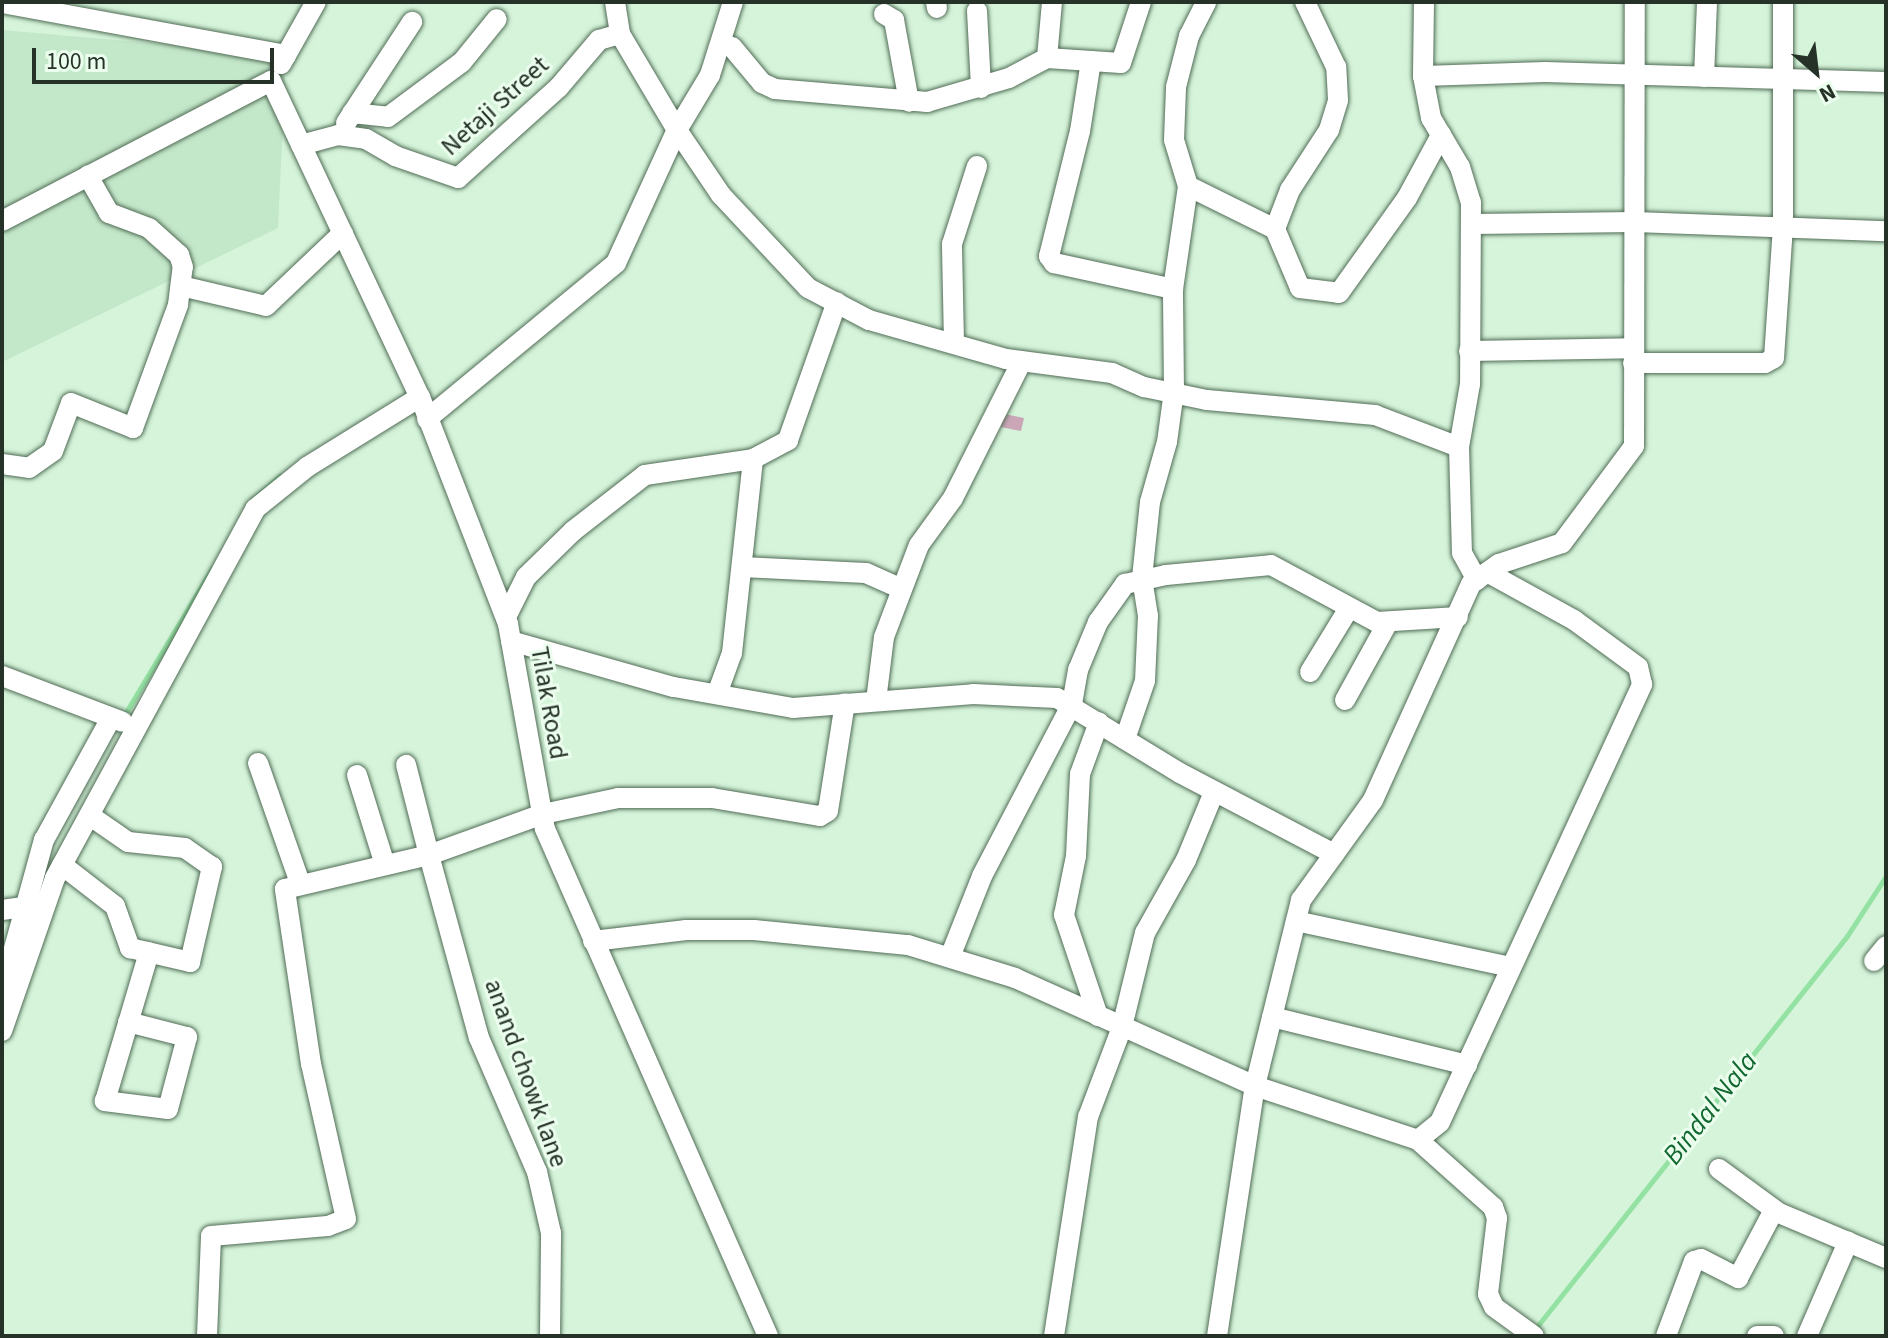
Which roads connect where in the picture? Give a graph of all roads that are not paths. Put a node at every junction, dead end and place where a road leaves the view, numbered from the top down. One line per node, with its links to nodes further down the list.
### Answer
1 (316, 2): 20 (street)
2 (615, 2): 18 (street)
3 (733, 2): 34 (street)
4 (744, 2): 19 (street)
5 (1052, 2): 21 (street)
6 (1141, 2): 22 (street)
7 (1206, 2): 38 (street)
8 (1305, 2): 43 (street)
9 (1424, 2): 24 (street)
10 (1635, 2): 23 (street)
11 (1707, 2): 25 (street)
12 (1783, 2): 26 (street)
13 (2, 3): 20 (street)
14 (977, 11): 29 (street)
15 (884, 14): 30 (street)
16 (497, 19): 31 (street)
17 (412, 22): 31 (street)
18 (620, 34): 32 (street, Netaji Street); 34 (street)
19 (732, 47): 30 (street); 34 (street)
20 (286, 55): 27 (street)
21 (1047, 58): 22 (street); 29 (street)
22 (1091, 61): 47 (street)
23 (1635, 74): 24 (street); 25 (street); 40 (street)
24 (1423, 76): 33 (street)
25 (1704, 77): 26 (street)
26 (1783, 80): 28 (street); 42 (street)
27 (271, 81): 35 (street, Tilak Road); 37 (street)
28 (1886, 82)
29 (981, 88): 30 (street)
30 (909, 102)
31 (352, 113): 32 (street)
32 (338, 135): 35 (street, Netaji Street)
33 (1441, 135): 41 (street); 43 (street)
34 (680, 136): 48 (street); 55 (street)
35 (301, 145): 45 (street, Tilak Road)
36 (977, 166): 49 (street)
37 (88, 176): 39 (street); 46 (street)
38 (1188, 186): 43 (street); 47 (street)
39 (2, 221)
40 (1635, 222): 41 (street); 42 (street); 51 (street)
41 (1473, 224): 50 (street)
42 (1783, 226): 44 (street); 51 (street)
43 (1275, 229)
44 (1886, 231)
45 (343, 233): 46 (street); 54 (street, Tilak Road)
46 (181, 286): 58 (street)
47 (1173, 289): 53 (street)
48 (837, 302): 49 (street); 57 (street)
49 (954, 343): 52 (street)
50 (1469, 351): 51 (street); 56 (street)
51 (1633, 356): 60 (street)
52 (1022, 361): 53 (street); 62 (street)
53 (1174, 391): 56 (street); 61 (street)
54 (420, 397): 55 (street, Tilak Road); 77 (street)
55 (430, 425): 64 (street, Tilak Road)
56 (1459, 447): 60 (street)
57 (753, 459): 59 (street); 64 (street)
58 (2, 464)
59 (742, 567): 62 (street); 70 (street)
60 (1482, 576): 65 (street); 96 (street)
61 (1142, 578): 63 (street); 74 (street); 78 (street)
62 (902, 589): 72 (street)
63 (1349, 608): 66 (street); 68 (street)
64 (506, 617): 67 (street, Tilak Road)
65 (1458, 617): 66 (street); 85 (street)
66 (1388, 622): 71 (street)
67 (511, 641): 70 (street); 83 (street, Tilak Road)
68 (1310, 672)
69 (2, 676): 75 (street)
70 (717, 694): 73 (street)
71 (1345, 700)
72 (876, 701): 73 (street); 74 (street)
73 (845, 703): 83 (street)
74 (1072, 704): 76 (street); 95 (street)
75 (111, 718): 77 (street); 90 (street)
76 (1099, 722): 78 (street); 98 (street)
77 (138, 728): 84 (street)
78 (1125, 739): 82 (street)
79 (258, 763): 89 (street)
80 (406, 765): 86 (street, anand chowk lane)
81 (357, 775): 88 (street)
82 (1214, 792): 85 (street); 101 (street)
83 (543, 814): 86 (street); 93 (street, Tilak Road)
84 (89, 815): 87 (street); 94 (street)
85 (1334, 854): 92 (street)
86 (429, 855): 88 (street); 111 (street, anand chowk lane)
87 (62, 865): 90 (street); 94 (street)
88 (385, 865): 89 (street)
89 (300, 883): 110 (street)
90 (36, 905): 91 (street); 97 (street); 102 (street)
91 (2, 910)
92 (1296, 921): 96 (street); 99 (street)
93 (593, 941): 95 (street); 112 (street, Tilak Road)
94 (149, 952): 100 (street)
95 (950, 957): 98 (street)
96 (1510, 967): 103 (street)
97 (2, 992)
98 (1098, 1016): 101 (street)
99 (1272, 1017): 103 (street); 104 (street)
100 (128, 1022): 100 (street)
101 (1122, 1027): 104 (street); 113 (street)
102 (2, 1031)
103 (1467, 1065): 105 (street)
104 (1255, 1086): 105 (street); 114 (street)
105 (1418, 1140): 115 (street)
106 (1719, 1169): 107 (street)
107 (1774, 1210): 108 (street); 116 (street)
108 (1848, 1242): 109 (street); 119 (street)
109 (1886, 1258)
110 (207, 1336)
111 (550, 1336)
112 (768, 1336)
113 (1054, 1336)
114 (1217, 1336)
115 (1534, 1336)
116 (1666, 1336)
117 (1757, 1336): 118 (street)
118 (1774, 1336)
119 (1807, 1336)

